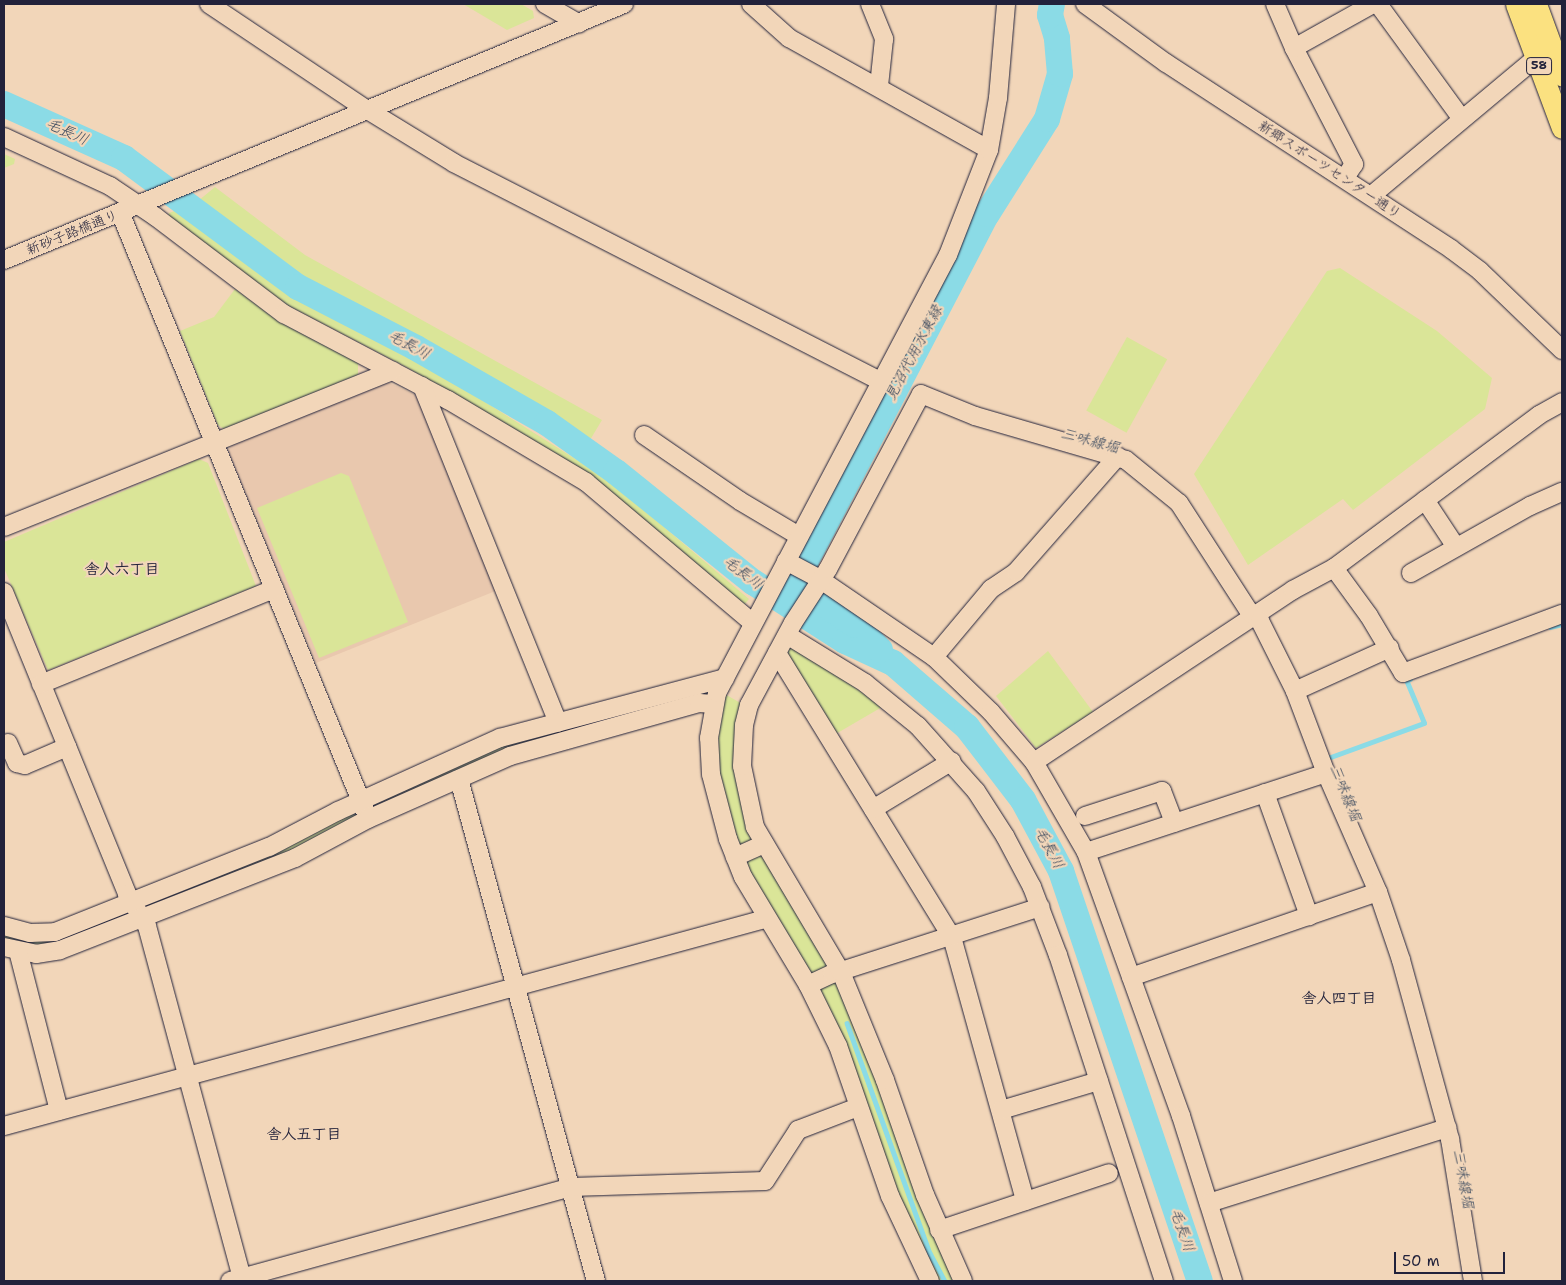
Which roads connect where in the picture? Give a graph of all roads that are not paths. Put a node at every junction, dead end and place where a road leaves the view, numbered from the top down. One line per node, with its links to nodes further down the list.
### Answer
1 (208, 4): 18 (street)
2 (545, 4): 13 (street)
3 (624, 4): 13 (street, 新砂子路橋通り)
4 (750, 4): 17 (street)
5 (870, 4): 17 (street)
6 (1006, 4): 22 (street)
7 (1085, 4): 23 (street, 新郷スポーツセンター通り)
8 (1275, 4): 14 (street)
9 (1372, 4): 14 (street)
10 (1378, 4): 19 (street)
11 (1516, 4): 15 (main road, 58)
12 (1536, 4): 16 (main road, 58)
13 (579, 24): 18 (street, 新砂子路橋通り)
14 (1294, 48): 23 (street)
15 (1536, 58): 19 (street); 20 (main road, 58)
16 (1562, 75)
17 (879, 86): 22 (street)
18 (366, 109): 25 (street, 新砂子路橋通り); 30 (street)
19 (1462, 119): 24 (street)
20 (1562, 128)
21 (4, 137): 25 (street)
22 (989, 150): 30 (street)
23 (1345, 178): 24 (street, 新郷スポーツセンター通り)
24 (1372, 195): 28 (street, 新郷スポーツセンター通り)
25 (140, 204): 26 (street, 新砂子路橋通り); 29 (street)
26 (120, 212): 27 (street, 新砂子路橋通り); 34 (street)
27 (4, 260)
28 (1562, 350)
29 (393, 371): 31 (street); 34 (street)
30 (875, 378): 39 (street)
31 (422, 386): 49 (street); 58 (street)
32 (1562, 402): 37 (street)
33 (644, 435): 39 (street)
34 (213, 442): 38 (street); 45 (street)
35 (1118, 456): 44 (street); 47 (street); 53 (street)
36 (1562, 492): 40 (street)
37 (1425, 500): 40 (street); 42 (street)
38 (4, 527)
39 (799, 536): 41 (street)
40 (1456, 546): 43 (street)
41 (789, 563): 44 (street); 49 (street)
42 (1334, 568): 47 (street); 51 (street)
43 (1411, 572)
44 (816, 580): 50 (street); 53 (street)
45 (274, 589): 55 (street); 66 (street)
46 (4, 592): 55 (street)
47 (1259, 614): 56 (street); 62 (street)
48 (1562, 614): 51 (street)
49 (754, 623): 54 (street)
50 (790, 629): 52 (street); 61 (street)
51 (1390, 648): 56 (street)
52 (778, 653): 67 (street); 71 (street)
53 (934, 657): 62 (street)
54 (725, 678): 57 (street); 58 (street)
55 (41, 684): 60 (street)
56 (1295, 691): 63 (street)
57 (714, 704): 64 (street); 73 (street)
58 (558, 723): 66 (street)
59 (8, 743): 60 (street)
60 (67, 747): 75 (street)
61 (952, 761): 67 (street); 76 (street)
62 (1034, 762): 72 (street)
63 (1326, 773): 65 (street); 74 (street)
64 (459, 779): 69 (street); 86 (street)
65 (1265, 793): 70 (street); 77 (street)
66 (361, 801): 69 (street); 75 (street)
67 (873, 808): 81 (street)
68 (1085, 816): 70 (street)
69 (368, 819): 78 (street)
70 (1174, 823): 72 (street)
71 (764, 844): 73 (street); 83 (street)
72 (1086, 852): 84 (street)
73 (735, 857): 79 (street)
74 (1378, 892): 77 (street); 93 (street)
75 (132, 902): 78 (street); 80 (street)
76 (1041, 907): 81 (street); 88 (street)
77 (1309, 916): 84 (street)
78 (142, 919): 82 (street); 87 (street)
79 (765, 919): 85 (street); 86 (street)
80 (4, 926)
81 (952, 937): 83 (street); 90 (street)
82 (11, 949): 91 (street)
83 (841, 972): 85 (street); 98 (street)
84 (1131, 977): 97 (street)
85 (808, 985): 89 (street)
86 (517, 986): 87 (street); 95 (street)
87 (189, 1076): 91 (street); 99 (street)
88 (1099, 1081): 90 (street); 103 (street)
89 (858, 1107): 95 (street); 101 (street)
90 (1001, 1110): 96 (street)
91 (59, 1111): 92 (street)
92 (4, 1126)
93 (1447, 1128): 97 (street); 105 (street)
94 (1108, 1173): 96 (street)
95 (571, 1187): 99 (street); 100 (street)
96 (1025, 1201): 98 (street)
97 (1209, 1203): 104 (street)
98 (939, 1230): 102 (street)
99 (239, 1280)
100 (596, 1281)
101 (930, 1281)
102 (963, 1281)
103 (1164, 1281)
104 (1233, 1281)
105 (1473, 1281)

